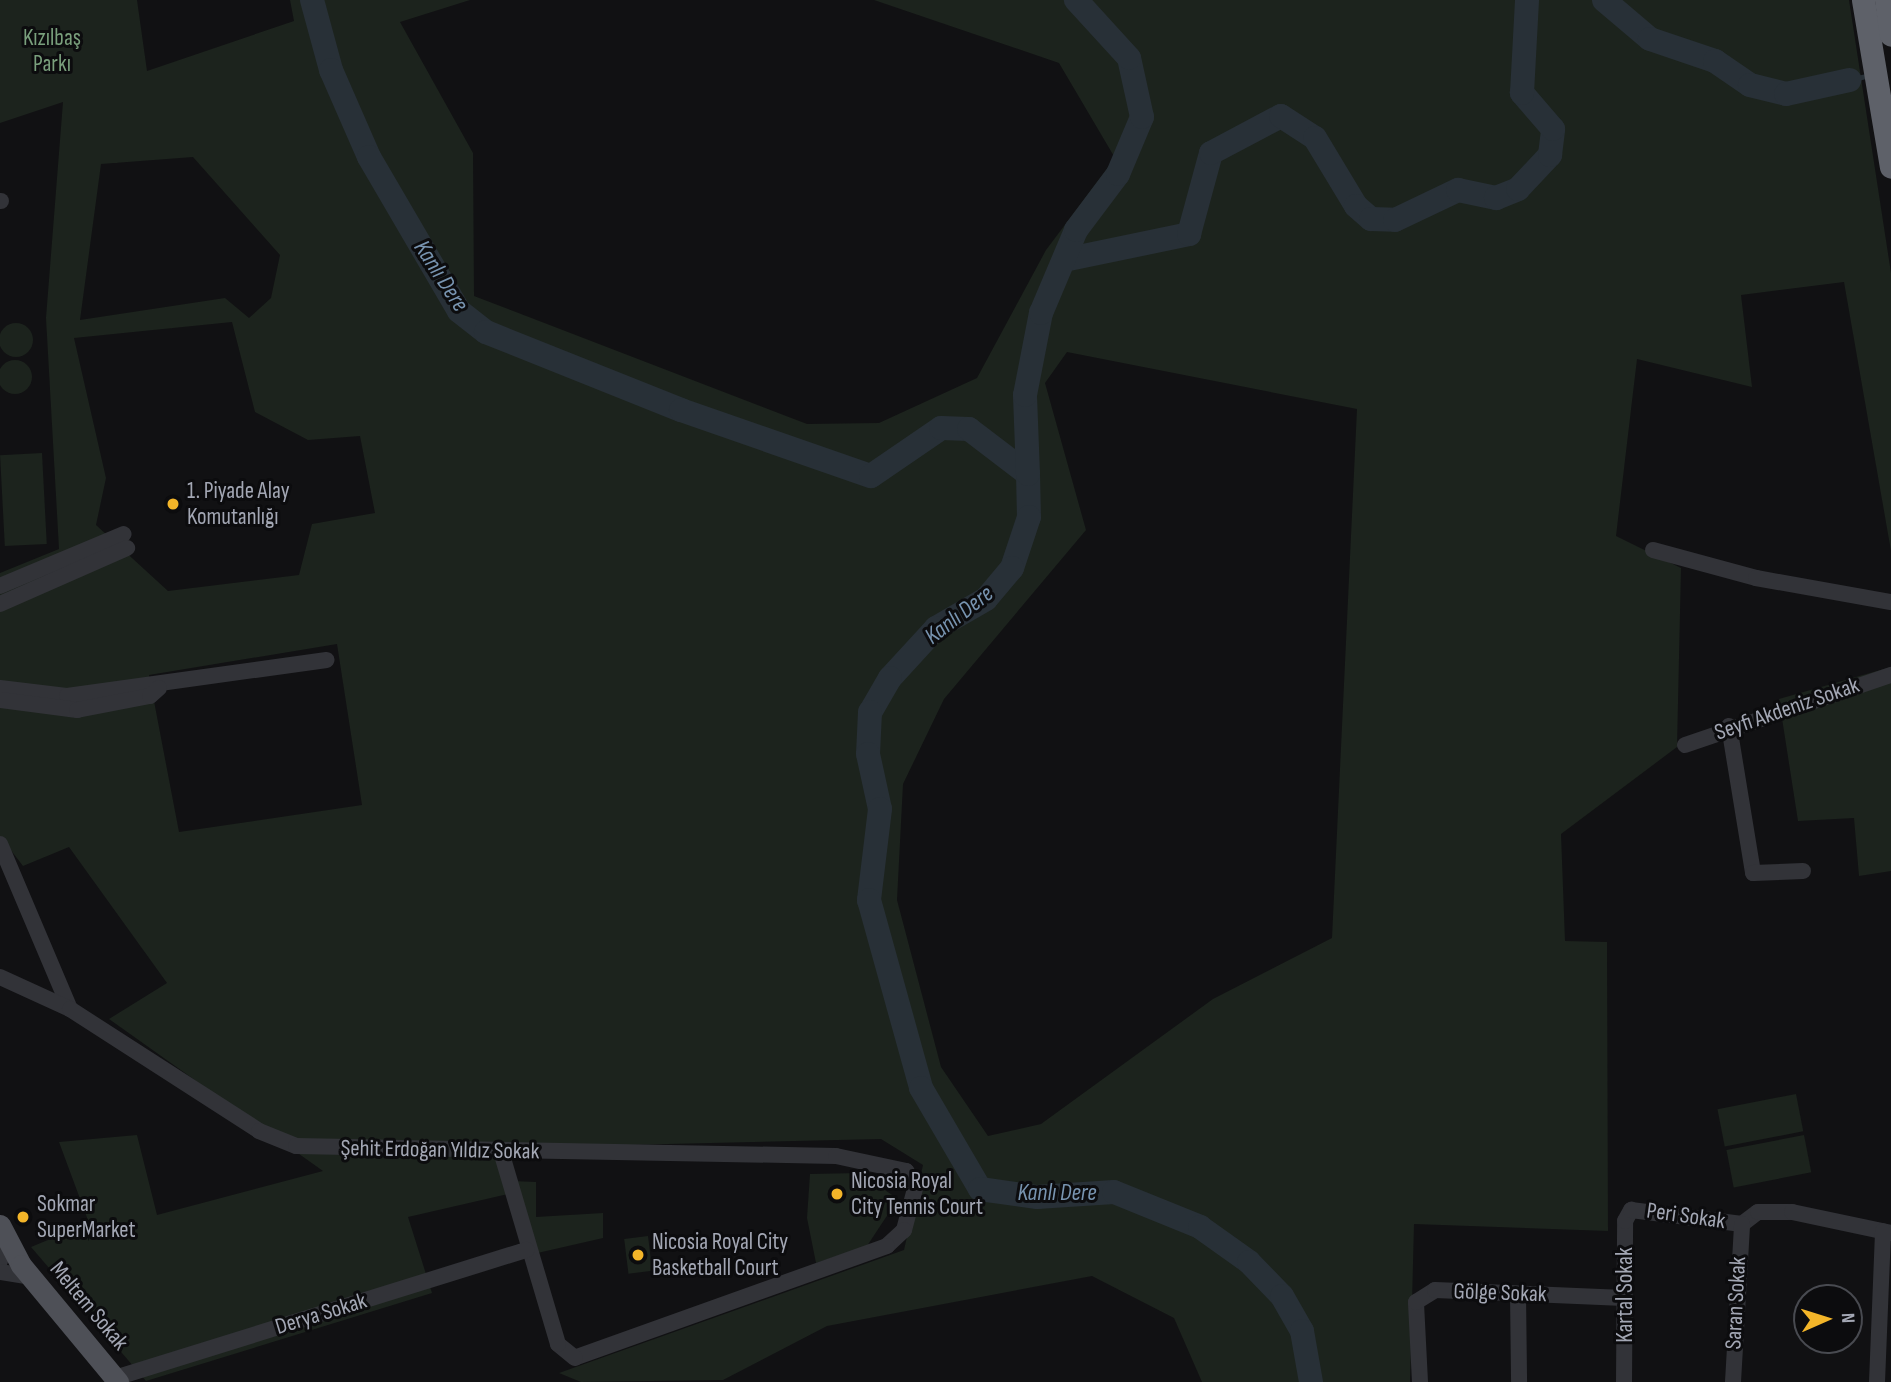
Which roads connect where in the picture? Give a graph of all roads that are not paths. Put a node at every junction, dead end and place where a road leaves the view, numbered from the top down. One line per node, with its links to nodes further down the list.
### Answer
1 (1863, 0): 4 (highway)
2 (1886, 0): 3 (highway)
3 (1891, 35)
4 (1891, 167)
5 (1653, 550): 7 (street)
6 (0, 586): 8 (street)
7 (1891, 602)
8 (0, 604)
9 (327, 660): 12 (street)
10 (1891, 675): 14 (street, Seyfi Akdeniz Sokak)
11 (0, 688): 12 (street)
12 (159, 688): 13 (street)
13 (0, 700)
14 (1729, 726): 15 (street, Seyfi Akdeniz Sokak); 17 (street)
15 (1685, 745)
16 (0, 844): 19 (street)
17 (1803, 871)
18 (0, 977): 19 (street, Şehit Erdoğan Yıldız Sokak)
19 (71, 1009): 20 (street, Şehit Erdoğan Yıldız Sokak)
20 (501, 1152): 25 (street); 25 (street, Şehit Erdoğan Yıldız Sokak)
21 (1631, 1210): 22 (street, Peri Sokak); 30 (street, Kartal Sokak)
22 (1742, 1224): 24 (street); 35 (street, Saran Sokak)
23 (3, 1231): 26 (street); 28 (main road, Meltem Sokak)
24 (1887, 1232): 36 (street)
25 (527, 1250): 31 (street, Derya Sokak)
26 (0, 1261)
27 (0, 1272): 28 (street)
28 (31, 1278): 31 (main road, Meltem Sokak)
29 (1518, 1294): 30 (street, Gölge Sokak); 32 (street, Gölge Sokak); 33 (street)
30 (1624, 1298): 34 (street, Kartal Sokak)
31 (116, 1380)
32 (1420, 1382)
33 (1519, 1382)
34 (1624, 1382)
35 (1733, 1382)
36 (1877, 1382)

